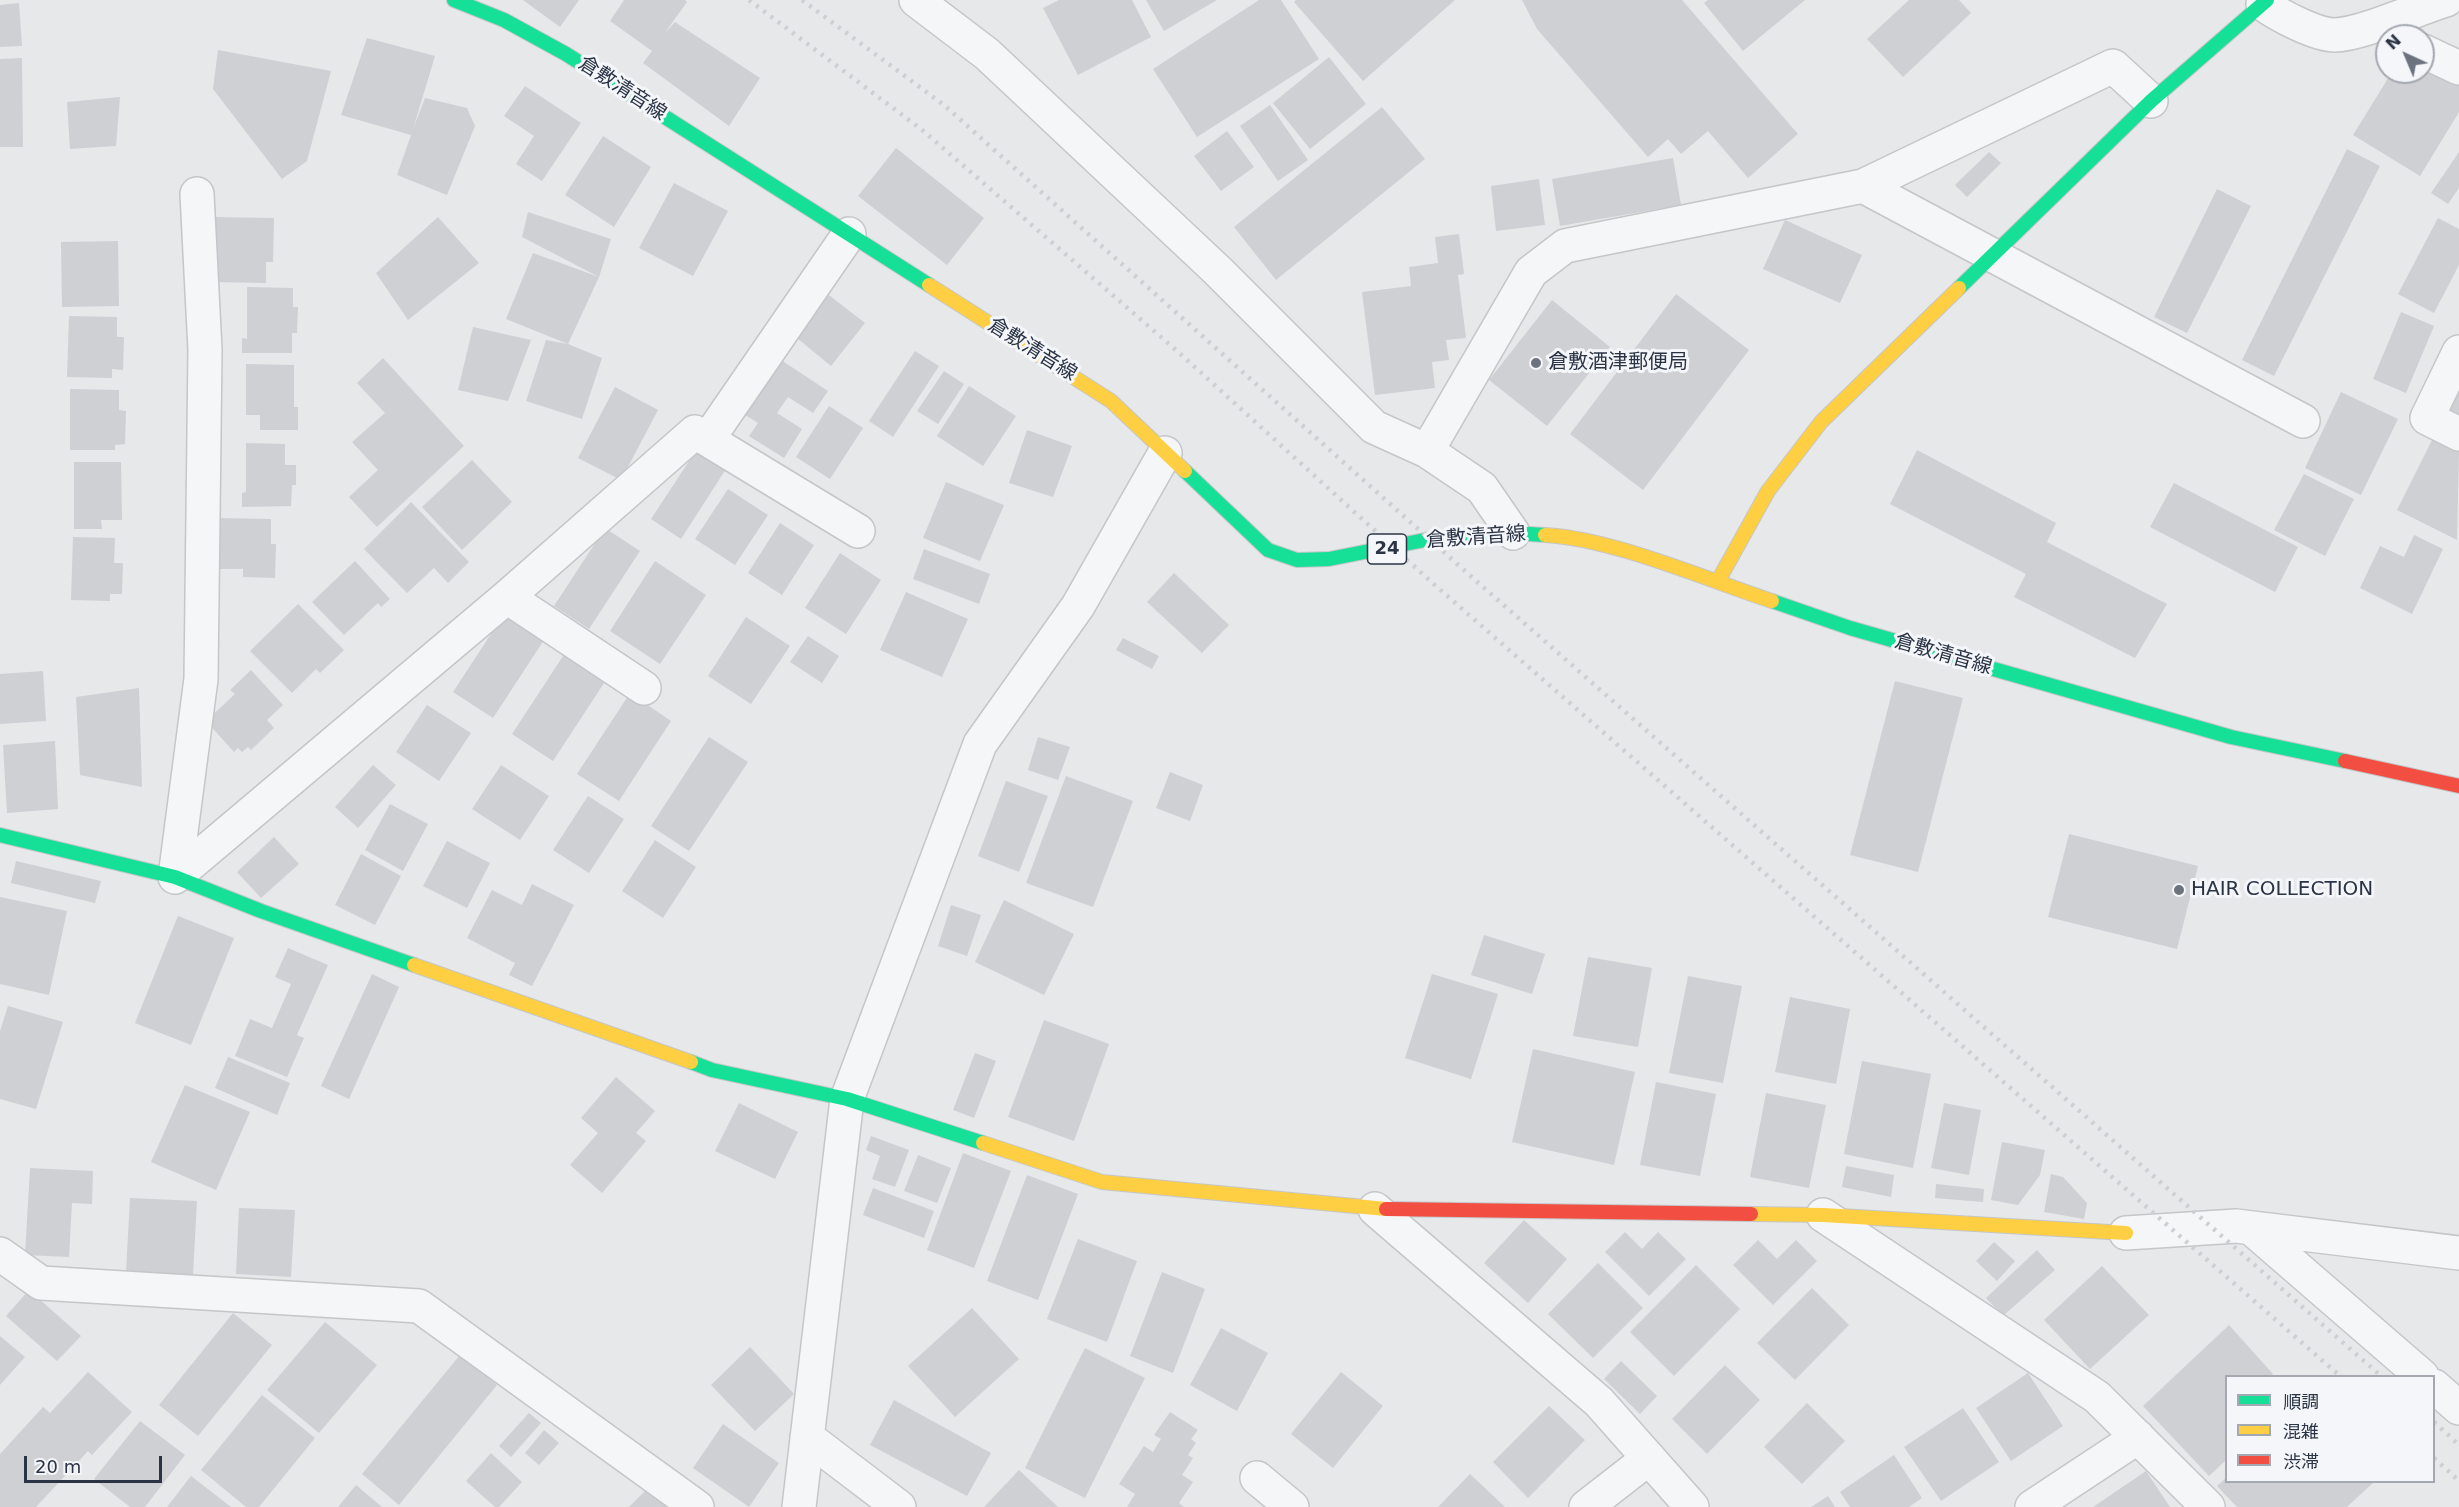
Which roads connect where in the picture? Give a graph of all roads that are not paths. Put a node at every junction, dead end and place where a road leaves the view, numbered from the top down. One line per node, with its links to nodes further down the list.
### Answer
1 (454, 0): 12 (street, 倉敷清音線 / 24)
2 (916, 0): 18 (street)
3 (2446, 0): 5 (street)
4 (2265, 2): 6 (street); 9 (street)
5 (2396, 24)
6 (2375, 31)
7 (2435, 57): 8 (street)
8 (2459, 68)
9 (2151, 101): 10 (street); 13 (street)
10 (1863, 186): 13 (street); 18 (street)
11 (197, 194): 27 (street)
12 (849, 234): 17 (street); 19 (street, 倉敷清音線 / 24)
13 (1993, 257): 15 (street); 22 (street)
14 (2459, 352): 16 (street)
15 (2303, 422)
16 (2459, 434)
17 (708, 439): 20 (street); 23 (street)
18 (1427, 451): 21 (street)
19 (1165, 453): 21 (street, 倉敷清音線 / 24); 28 (street)
20 (858, 531)
21 (1513, 533): 22 (street, 倉敷清音線 / 24)
22 (1718, 581): 25 (street, 倉敷清音線 / 24)
23 (507, 597): 24 (street); 27 (street)
24 (644, 688)
25 (2459, 786)
26 (0, 836): 27 (street)
27 (175, 877): 28 (street)
28 (847, 1099): 29 (street); 38 (street)
29 (1375, 1209): 30 (street); 40 (street)
30 (1823, 1215): 32 (street); 39 (street)
31 (2243, 1227): 32 (street); 33 (street); 35 (street)
32 (2126, 1233)
33 (2459, 1253)
34 (0, 1254): 42 (street)
35 (2420, 1375)
36 (2435, 1388): 37 (street)
37 (2459, 1408)
38 (807, 1437): 43 (street); 44 (street)
39 (2138, 1437): 48 (street); 49 (street)
40 (1649, 1458): 46 (street); 47 (street)
41 (1257, 1478): 45 (street)
42 (697, 1507)
43 (799, 1507)
44 (899, 1507)
45 (1292, 1507)
46 (1586, 1507)
47 (1692, 1507)
48 (2032, 1507)
49 (2208, 1507)

